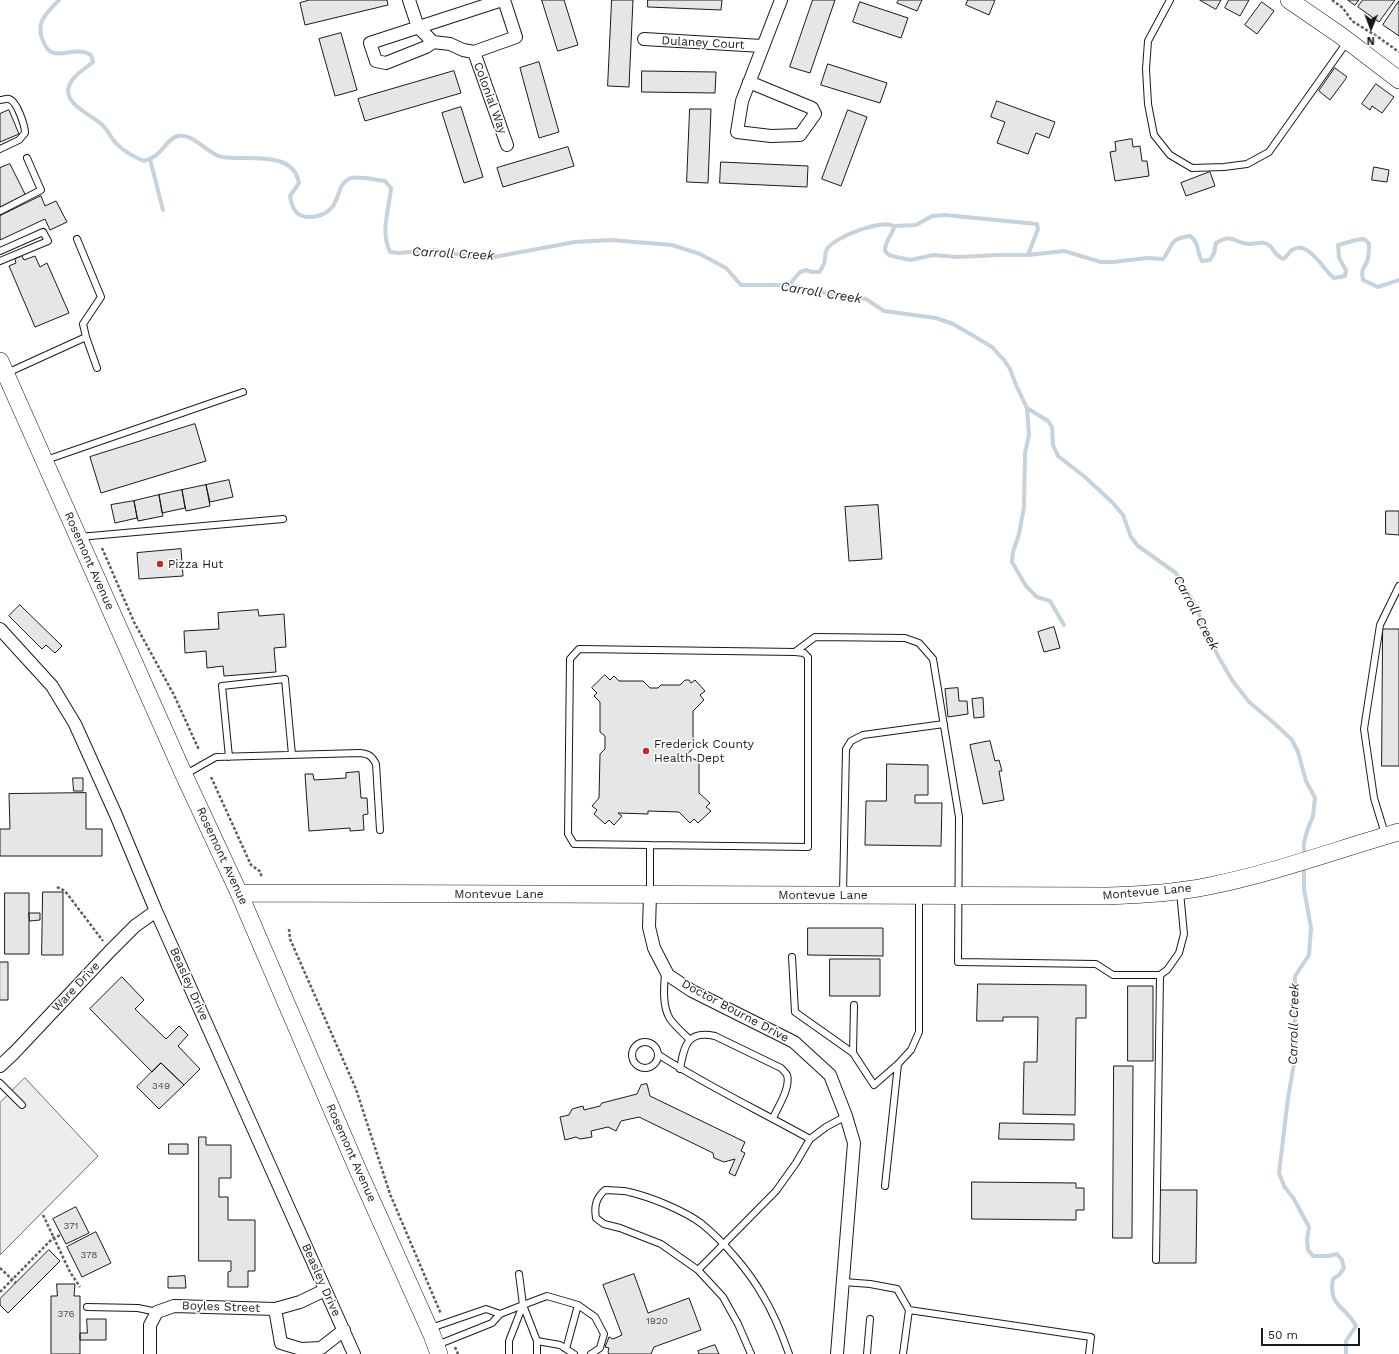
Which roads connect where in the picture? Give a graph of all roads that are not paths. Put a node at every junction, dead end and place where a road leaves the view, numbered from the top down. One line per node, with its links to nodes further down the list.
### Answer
1 (409, 0): 6 (street)
2 (503, 0): 6 (street, Colonial Way); 11 (street, Colonial Way)
3 (781, 0): 10 (street)
4 (1170, 0): 8 (lane)
5 (1289, 0): 8 (street)
6 (418, 27): 9 (street); 9 (street, Colonial Way)
7 (644, 39): 10 (street, Dulaney Court)
8 (1348, 41): 12 (street)
9 (433, 42): 11 (street, Colonial Way)
10 (762, 46): 13 (street)
11 (474, 52): 15 (street, Colonial Way)
12 (1399, 80)
13 (749, 82): 13 (street)
14 (0, 100): 16 (lane)
15 (507, 145)
16 (0, 149)
17 (27, 158): 18 (lane)
18 (0, 211)
19 (77, 240): 22 (lane)
20 (0, 251): 21 (lane)
21 (0, 261)
22 (86, 337): 23 (lane); 24 (lane)
23 (3, 367): 26 (street, Rosemont Avenue)
24 (97, 368)
25 (243, 392): 26 (lane)
26 (45, 460): 28 (street, Rosemont Avenue)
27 (283, 519): 28 (lane)
28 (78, 537): 35 (street, Rosemont Avenue)
29 (1399, 586): 37 (lane)
30 (0, 630): 45 (street, Beasley Drive)
31 (795, 652): 32 (lane); 38 (lane); 38 (lane)
32 (944, 724): 42 (lane); 44 (lane)
33 (292, 755): 34 (lane); 34 (lane); 36 (lane)
34 (229, 757): 35 (lane)
35 (184, 775): 40 (street, Rosemont Avenue)
36 (380, 830)
37 (1392, 834): 39 (street, Montevue Lane)
38 (650, 845): 41 (lane)
39 (1179, 890): 44 (street, Montevue Lane); 48 (lane)
40 (239, 893): 41 (street, Montevue Lane); 76 (street, Rosemont Avenue)
41 (650, 895): 42 (street, Montevue Lane); 47 (street, Doctor Bourne Drive)
42 (843, 895): 43 (street, Montevue Lane)
43 (919, 895): 44 (street, Montevue Lane); 53 (lane)
44 (960, 895): 48 (lane)
45 (156, 911): 54 (street, Ware Drive); 67 (street, Beasley Drive)
46 (792, 957): 51 (lane)
47 (665, 969): 50 (lane); 58 (street, Doctor Bourne Drive)
48 (1160, 975): 63 (lane)
49 (854, 1005): 51 (lane)
50 (689, 1039): 55 (lane); 59 (lane)
51 (854, 1053): 53 (lane)
52 (659, 1056): 52 (lane); 55 (lane)
53 (898, 1064): 61 (lane)
54 (0, 1066)
55 (680, 1069): 59 (lane)
56 (0, 1083): 57 (lane)
57 (22, 1106)
58 (846, 1116): 60 (lane); 66 (street, Doctor Bourne Drive)
59 (773, 1118): 60 (lane)
60 (810, 1139): 62 (lane)
61 (885, 1186)
62 (723, 1244): 64 (lane); 64 (lane); 88 (lane)
63 (1156, 1260)
64 (698, 1270): 87 (lane)
65 (519, 1274): 69 (lane)
66 (844, 1282): 72 (lane); 89 (street, Doctor Bourne Drive)
67 (325, 1290): 71 (street, Boyles Street); 77 (street, Beasley Drive)
68 (578, 1305): 69 (lane); 79 (lane); 86 (lane)
69 (522, 1306): 74 (lane); 78 (lane); 83 (lane)
70 (87, 1307): 73 (lane)
71 (275, 1309): 73 (street, Boyles Street); 77 (street)
72 (909, 1310): 91 (lane); 92 (lane)
73 (157, 1312): 81 (street)
74 (500, 1314): 76 (lane); 80 (lane)
75 (870, 1319): 90 (lane)
76 (429, 1329): 80 (street, Rosemont Avenue)
77 (344, 1330): 82 (street, Beasley Drive)
78 (537, 1342): 79 (lane); 84 (lane)
79 (566, 1349): 85 (lane)
80 (437, 1350)
81 (150, 1354)
82 (354, 1354)
83 (508, 1354)
84 (537, 1354)
85 (574, 1354)
86 (591, 1354)
87 (751, 1354)
88 (789, 1354)
89 (837, 1354)
90 (867, 1354)
91 (903, 1354)
92 (1089, 1354)

